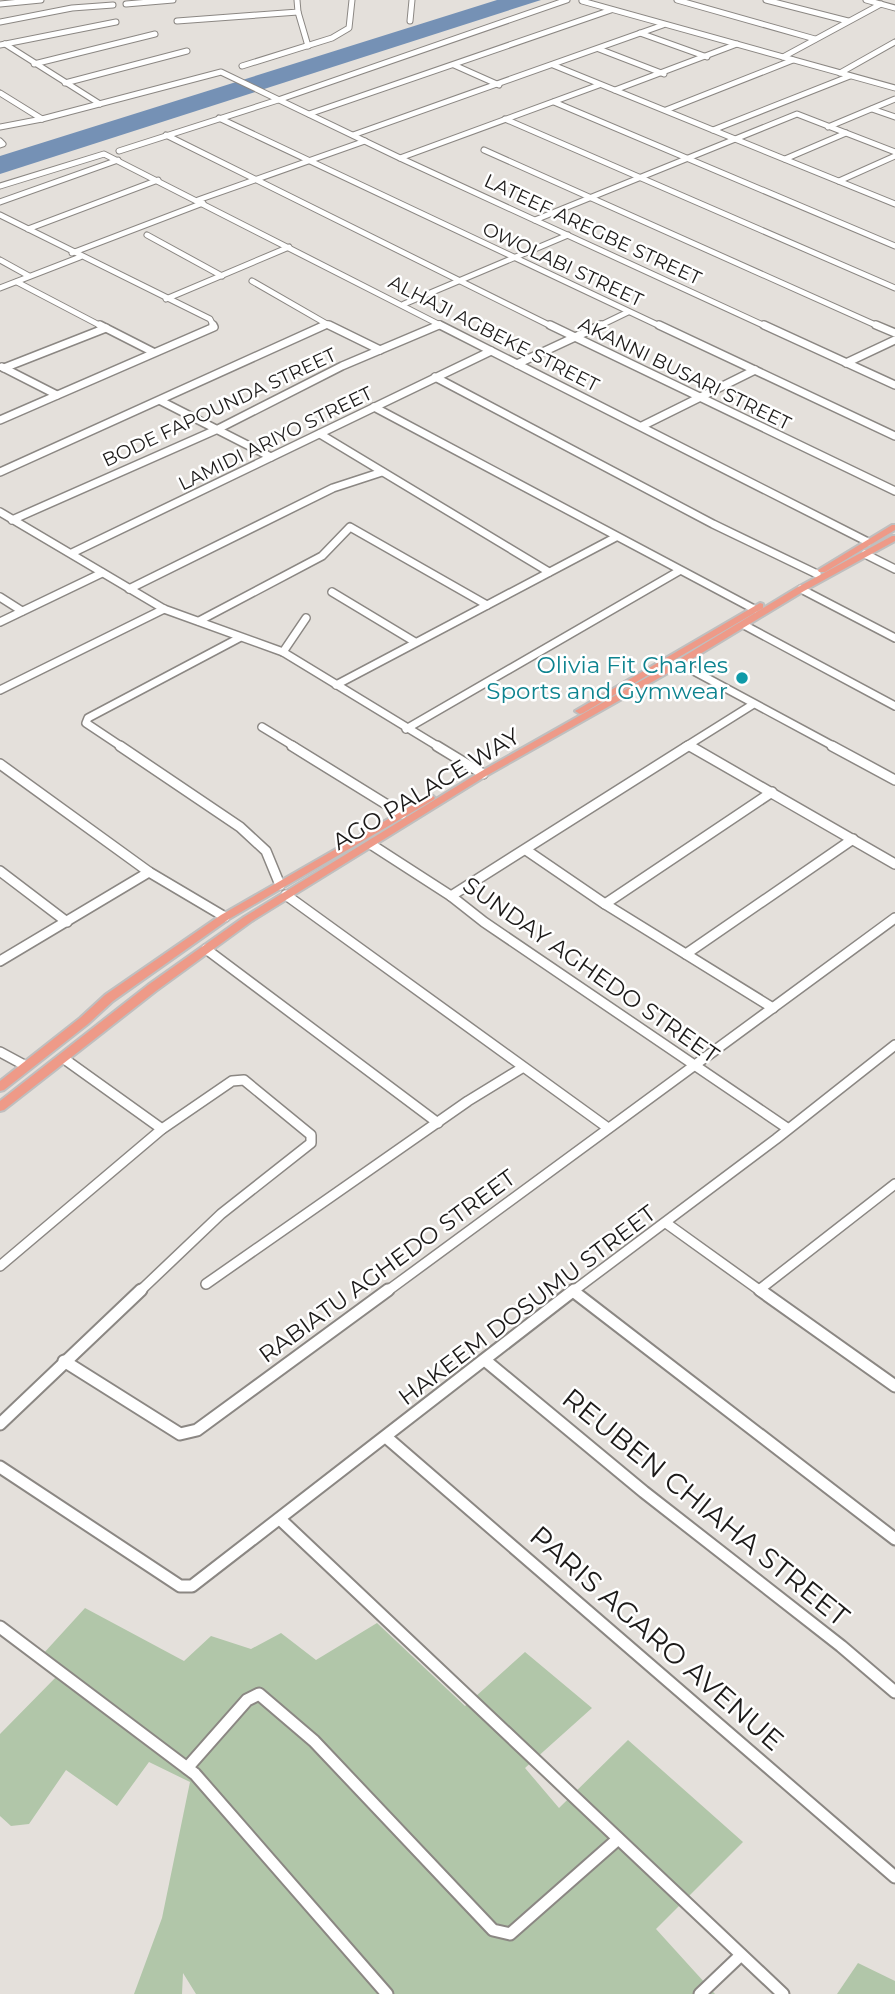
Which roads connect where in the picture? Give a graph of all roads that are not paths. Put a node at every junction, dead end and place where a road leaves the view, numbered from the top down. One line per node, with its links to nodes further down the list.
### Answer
1 (41, 0): 11 (street)
2 (173, 0): 12 (street)
3 (297, 0): 17 (street)
4 (352, 0): 30 (street)
5 (412, 0): 19 (street)
6 (566, 0): 50 (street)
7 (581, 0): 16 (street)
8 (677, 0): 26 (street)
9 (766, 0): 20 (street)
10 (866, 0): 13 (street)
11 (0, 4)
12 (126, 4)
13 (881, 4): 15 (street); 20 (street)
14 (113, 5): 21 (street)
15 (895, 8)
16 (611, 10): 23 (street); 37 (street)
17 (298, 12): 18 (street); 30 (street)
18 (177, 21)
19 (410, 21)
20 (848, 21): 26 (street)
21 (0, 22)
22 (116, 23): 28 (street)
23 (663, 25): 24 (street); 29 (street)
24 (640, 33): 31 (street); 33 (street)
25 (155, 34): 36 (street)
26 (815, 39): 34 (street)
27 (895, 42): 40 (street)
28 (3, 44): 36 (street)
29 (737, 44): 33 (street); 34 (street)
30 (309, 46): 39 (street)
31 (599, 49): 38 (street); 41 (street)
32 (187, 51): 43 (street)
33 (707, 57): 41 (street)
34 (783, 57): 35 (street)
35 (793, 60): 40 (street); 55 (street)
36 (34, 64): 43 (street)
37 (454, 65): 44 (street); 56 (street)
38 (553, 65): 44 (street); 45 (street)
39 (242, 66)
40 (839, 73): 42 (street)
41 (664, 74): 47 (street)
42 (850, 76): 46 (street); 53 (street)
43 (65, 83): 52 (street)
44 (499, 85): 67 (street)
45 (599, 85): 47 (street); 51 (street)
46 (895, 88)
47 (615, 90): 55 (street)
48 (0, 93): 60 (street)
49 (895, 99): 54 (street)
50 (278, 100): 52 (street, LATEEF AREGBE STREET); 56 (street, LATEEF AREGBE STREET); 59 (street)
51 (554, 102): 61 (street); 74 (street)
52 (100, 104): 60 (street)
53 (776, 105): 57 (street); 64 (street)
54 (872, 109): 58 (street); 63 (street)
55 (666, 110): 64 (street)
56 (309, 114): 67 (street, LATEEF AREGBE STREET)
57 (797, 114): 63 (street); 68 (street)
58 (895, 117)
59 (219, 118): 66 (street); 77 (street, OWOLABI STREET)
60 (42, 119): 62 (street)
61 (505, 119): 73 (street); 78 (street)
62 (0, 127)
63 (828, 127): 65 (street)
64 (713, 130): 68 (street)
65 (846, 133): 72 (street); 75 (street)
66 (166, 135): 71 (street); 80 (street, AKANNI BUSARI STREET)
67 (353, 135): 69 (street, LATEEF AREGBE STREET)
68 (737, 139): 74 (street); 75 (street)
69 (365, 141): 73 (street, LATEEF AREGBE STREET); 77 (street)
70 (484, 150): 83 (street)
71 (120, 151)
72 (895, 154): 81 (street)
73 (400, 158): 88 (street, LATEEF AREGBE STREET)
74 (688, 159): 78 (street); 92 (street)
75 (785, 159): 81 (street)
76 (118, 160): 79 (street, ALHAJI AGBEKE STREET); 82 (street, ALHAJI AGBEKE STREET); 84 (street)
77 (309, 160): 80 (street); 96 (street, OWOLABI STREET)
78 (641, 178): 83 (street); 104 (street)
79 (158, 180): 85 (street, ALHAJI AGBEKE STREET); 89 (street)
80 (256, 180): 85 (street); 100 (street, AKANNI BUSARI STREET)
81 (839, 181): 86 (street)
82 (0, 186)
83 (590, 198): 88 (street); 111 (street)
84 (0, 202)
85 (200, 202): 93 (street, ALHAJI AGBEKE STREET); 94 (street)
86 (895, 203)
87 (0, 215): 89 (street)
88 (535, 219): 91 (street, LATEEF AREGBE STREET)
89 (29, 229): 94 (street)
90 (147, 234): 99 (street)
91 (568, 235): 96 (street); 117 (street, LATEEF AREGBE STREET)
92 (895, 246)
93 (289, 247): 99 (street); 106 (street, ALHAJI AGBEKE STREET)
94 (72, 253): 95 (street)
95 (80, 257): 98 (street); 105 (street)
96 (514, 258): 100 (street); 107 (street, OWOLABI STREET)
97 (0, 260): 98 (street)
98 (30, 276): 102 (street)
99 (222, 276): 105 (street)
100 (462, 280): 106 (street); 112 (street, AKANNI BUSARI STREET)
101 (252, 281): 108 (street)
102 (17, 282): 103 (street); 110 (street)
103 (0, 288)
104 (895, 288)
105 (166, 299): 116 (street)
106 (404, 304): 109 (street, ALHAJI AGBEKE STREET)
107 (628, 312): 112 (street); 120 (street, OWOLABI STREET)
108 (327, 324): 114 (street); 125 (street)
109 (439, 325): 114 (street, BODE FAPOUNDA STREET); 115 (street, ALHAJI AGBEKE STREET)
110 (106, 328): 116 (street); 119 (street)
111 (895, 333)
112 (575, 337): 118 (street); 124 (street, AKANNI BUSARI STREET)
113 (895, 340): 117 (street)
114 (380, 350): 129 (street, BODE FAPOUNDA STREET)
115 (491, 351): 118 (street, ALHAJI AGBEKE STREET); 121 (street, LAMIDI ARIYO STREET)
116 (153, 352): 123 (street)
117 (846, 363): 122 (street, LATEEF AREGBE STREET)
118 (517, 364): 128 (street, ALHAJI AGBEKE STREET)
119 (2, 367): 123 (street)
120 (755, 370): 124 (street); 131 (street, OWOLABI STREET)
121 (435, 377): 126 (street, LAMIDI ARIYO STREET); 148 (street)
122 (895, 385)
123 (57, 395): 127 (street)
124 (700, 399): 128 (street); 135 (street, AKANNI BUSARI STREET)
125 (161, 401): 129 (street); 133 (street)
126 (374, 407): 130 (street, LAMIDI ARIYO STREET); 139 (street)
127 (0, 420)
128 (642, 426): 141 (street, ALHAJI AGBEKE STREET)
129 (218, 429): 132 (street); 137 (street, BODE FAPOUNDA STREET)
130 (320, 434): 132 (street, LAMIDI ARIYO STREET); 134 (street)
131 (895, 436)
132 (271, 457): 142 (street, LAMIDI ARIYO STREET)
133 (0, 472)
134 (382, 472): 146 (street); 149 (street)
135 (895, 491)
136 (0, 512): 137 (street)
137 (12, 520): 142 (street)
138 (895, 527): 141 (main road, AGO PALACE WAY)
139 (616, 537): 145 (street); 146 (street)
140 (895, 538): 143 (main road, AGO PALACE WAY)
141 (868, 542): 148 (main road, AGO PALACE WAY)
142 (72, 553): 147 (street)
143 (865, 554): 144 (street); 150 (main road, AGO PALACE WAY)
144 (895, 569)
145 (679, 571): 155 (street); 171 (street)
146 (549, 572): 153 (street)
147 (102, 573): 149 (street); 156 (street)
148 (817, 573): 155 (main road, AGO PALACE WAY)
149 (129, 589): 154 (street)
150 (801, 589): 160 (main road, AGO PALACE WAY); 162 (street)
151 (332, 592): 163 (street)
152 (0, 597): 156 (street)
153 (487, 605): 158 (street); 163 (street)
154 (164, 608): 158 (street); 167 (street)
155 (754, 609): 175 (main road, AGO PALACE WAY)
156 (22, 611): 159 (street)
157 (306, 618): 164 (street)
158 (199, 621): 161 (street)
159 (0, 622)
160 (744, 625): 165 (main road, AGO PALACE WAY); 169 (street)
161 (239, 638): 164 (street); 186 (street)
162 (895, 638)
163 (415, 642): 166 (street)
164 (283, 652): 166 (street)
165 (679, 663): 168 (street); 175 (main road, AGO PALACE WAY)
166 (336, 685): 171 (street)
167 (0, 690)
168 (752, 705): 172 (street); 176 (street)
169 (895, 706)
170 (262, 727): 179 (street)
171 (406, 729): 175 (street)
172 (689, 745): 178 (street); 182 (street)
173 (0, 764): 185 (street)
174 (895, 768): 176 (street)
175 (481, 772): 179 (main road, AGO PALACE WAY); 181 (main road, AGO PALACE WAY)
176 (885, 775): 177 (street)
177 (895, 780)
178 (772, 792): 180 (street); 189 (street)
179 (402, 814): 186 (main road, AGO PALACE WAY)
180 (853, 839): 183 (street); 194 (street)
181 (372, 845): 187 (main road, AGO PALACE WAY); 188 (street, SUNDAY AGHEDO STREET)
182 (526, 850): 188 (street); 189 (street)
183 (895, 864)
184 (0, 871): 192 (street)
185 (149, 872): 190 (street); 192 (street)
186 (280, 885): 190 (main road, AGO PALACE WAY)
187 (286, 895): 193 (main road, AGO PALACE WAY); 206 (street)
188 (451, 896): 205 (street, SUNDAY AGHEDO STREET)
189 (606, 904): 194 (street)
190 (225, 917): 196 (main road, AGO PALACE WAY)
191 (895, 918): 200 (street, RABIATU AGHEDO STREET)
192 (67, 922): 195 (street)
193 (206, 949): 198 (main road, AGO PALACE WAY); 209 (street)
194 (686, 954): 200 (street)
195 (0, 961)
196 (130, 983): 197 (main road, AGO PALACE WAY); 198 (main road)
197 (115, 994): 199 (main road); 204 (main road, AGO PALACE WAY)
198 (141, 996): 199 (main road, AGO PALACE WAY)
199 (128, 1007): 203 (main road, AGO PALACE WAY)
200 (773, 1008): 205 (street, RABIATU AGHEDO STREET)
201 (894, 1048): 211 (street, HAKEEM DOSUMU STREET)
202 (0, 1052): 204 (street)
203 (63, 1058): 208 (main road, AGO PALACE WAY); 212 (street)
204 (26, 1066): 207 (main road, AGO PALACE WAY)
205 (697, 1066): 210 (street, RABIATU AGHEDO STREET); 211 (street, SUNDAY AGHEDO STREET)
206 (522, 1068): 209 (street); 210 (street)
207 (0, 1087)
208 (0, 1107)
209 (438, 1123): 216 (street)
210 (608, 1128): 219 (street, RABIATU AGHEDO STREET)
211 (787, 1128): 214 (street, HAKEEM DOSUMU STREET)
212 (162, 1129): 215 (street); 219 (street)
213 (895, 1184): 217 (street)
214 (667, 1223): 217 (street); 218 (street, HAKEEM DOSUMU STREET)
215 (0, 1266)
216 (206, 1284)
217 (759, 1290): 221 (street)
218 (573, 1291): 220 (street, HAKEEM DOSUMU STREET); 226 (street)
219 (64, 1361): 222 (street)
220 (486, 1361): 223 (street, HAKEEM DOSUMU STREET); 228 (street, REUBEN CHIAHA STREET)
221 (893, 1380)
222 (0, 1424)
223 (386, 1437): 225 (street, HAKEEM DOSUMU STREET); 231 (street, PARIS AGARO AVENUE)
224 (0, 1466): 225 (street, HAKEEM DOSUMU STREET)
225 (282, 1521): 230 (street)
226 (895, 1539)
227 (0, 1627): 229 (street)
228 (895, 1692)
229 (187, 1768): 230 (street); 233 (street)
230 (618, 1839): 232 (street)
231 (895, 1877)
232 (741, 1955): 234 (street); 235 (street)
233 (387, 1994)
234 (700, 1994)
235 (783, 1994)

